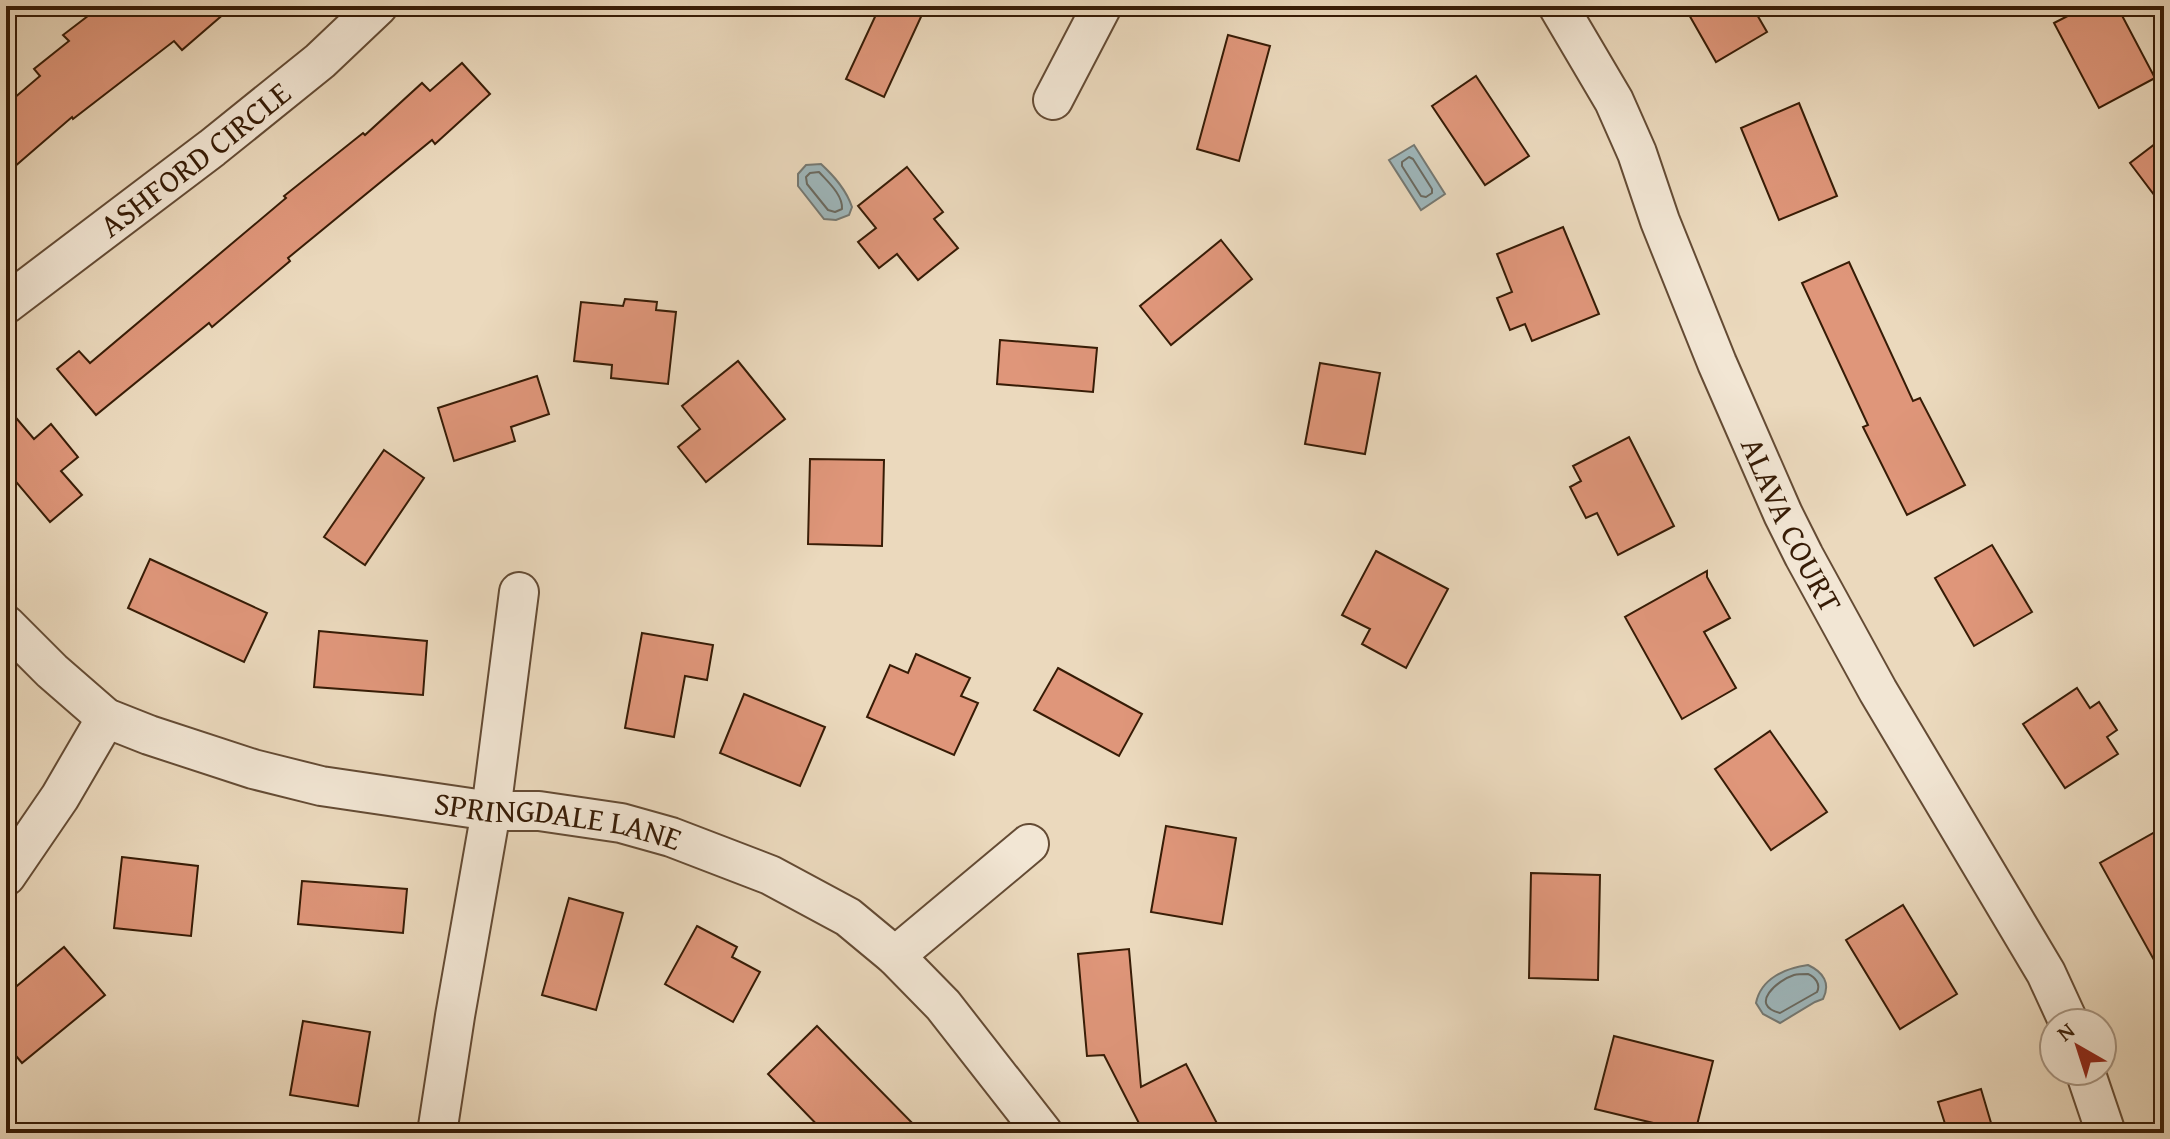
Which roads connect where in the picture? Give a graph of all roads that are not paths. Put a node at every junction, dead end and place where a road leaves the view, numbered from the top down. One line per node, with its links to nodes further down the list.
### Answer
1 (378, 6): 5 (street, ASHFORD CIRCLE)
2 (1102, 6): 4 (street)
3 (1558, 6): 13 (street, ALAVA COURT)
4 (1053, 100)
5 (6, 304)
6 (519, 592): 9 (street)
7 (6, 625): 8 (street, SPRINGDALE LANE)
8 (106, 718): 9 (street, SPRINGDALE LANE); 11 (street)
9 (491, 811): 12 (street, SPRINGDALE LANE); 15 (street)
10 (1029, 844): 12 (street)
11 (6, 876)
12 (895, 956): 16 (street, SPRINGDALE LANE)
13 (2062, 1007)
14 (2090, 1087): 17 (street)
15 (437, 1133)
16 (1043, 1133)
17 (2106, 1133)

